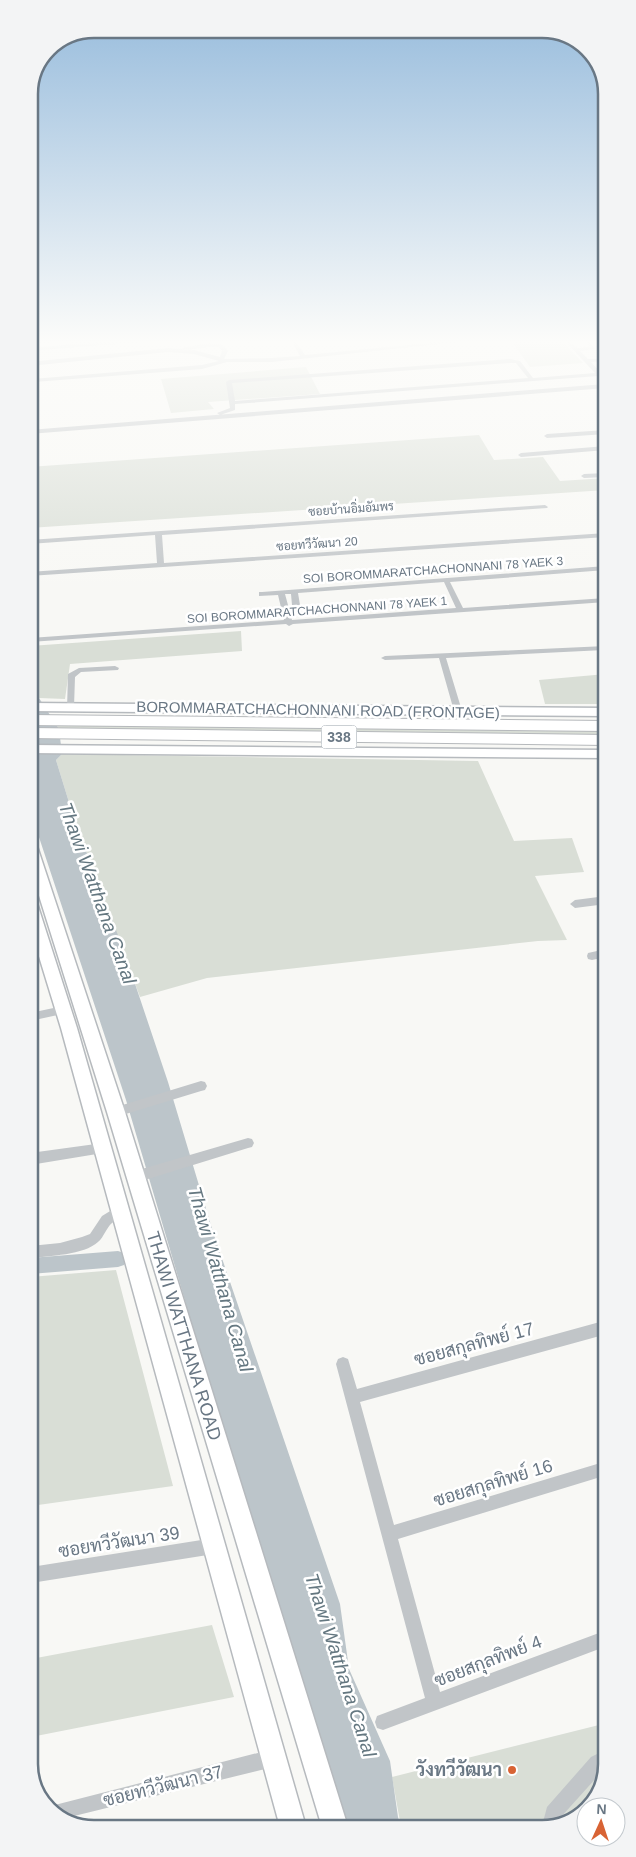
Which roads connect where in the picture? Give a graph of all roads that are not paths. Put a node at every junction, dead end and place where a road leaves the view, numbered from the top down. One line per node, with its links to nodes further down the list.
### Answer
1 (97, 427): 2 (street)
2 (37, 431)
3 (598, 433): 4 (street)
4 (547, 436)
5 (598, 449): 6 (street)
6 (521, 455)
7 (598, 475): 8 (street)
8 (584, 476)
9 (545, 507): 10 (street, ซอยบ้านอิ่มอัมพร)
10 (158, 533): 12 (street, ซอยบ้านอิ่มอัมพร); 13 (street)
11 (598, 536): 13 (street, ซอยทวีวัฒนา 20)
12 (37, 541)
13 (161, 565): 15 (street, ซอยทวีวัฒนา 20)
14 (598, 569): 16 (street, SOI BOROMMARATCHACHONNANI 78 YAEK 3)
15 (37, 574)
16 (446, 580): 17 (street, SOI BOROMMARATCHACHONNANI 78 YAEK 3); 22 (street)
17 (294, 591): 18 (street, SOI BOROMMARATCHACHONNANI 78 YAEK 3); 21 (street)
18 (281, 592): 19 (street, SOI BOROMMARATCHACHONNANI 78 YAEK 3); 23 (street)
19 (262, 594)
20 (598, 601): 22 (street, SOI BOROMMARATCHACHONNANI 78 YAEK 1)
21 (296, 605)
22 (461, 611): 23 (street, SOI BOROMMARATCHACHONNANI 78 YAEK 1)
23 (288, 624): 24 (street, SOI BOROMMARATCHACHONNANI 78 YAEK 1)
24 (37, 640)
25 (598, 648): 26 (street)
26 (442, 656): 27 (street); 30 (street)
27 (386, 658)
28 (115, 668): 34 (street)
29 (37, 707): 34 (main road, BOROMMARATCHACHONNANI ROAD (FRONTAGE) / 338)
30 (458, 711): 31 (main road, BOROMMARATCHACHONNANI ROAD (FRONTAGE) / 338); 34 (main road, BOROMMARATCHACHONNANI ROAD (FRONTAGE) / 338)
31 (598, 712)
32 (37, 721): 34 (highway, 338)
33 (598, 726): 34 (highway, 338)
34 (71, 728): 35 (highway, 338); 36 (highway, 338); 38 (main road, BOROMMARATCHACHONNANI ROAD (FRONTAGE) / 338); 39 (main road, BOROMMARATCHACHONNANI ROAD (FRONTAGE) / 338)
35 (37, 732)
36 (598, 740)
37 (37, 748): 38 (main road, BOROMMARATCHACHONNANI ROAD (FRONTAGE) / 338)
38 (48, 749): 40 (main road)
39 (598, 754)
40 (37, 756)
41 (37, 866): 50 (main road, THAWI WATTHANA ROAD)
42 (598, 901): 43 (street)
43 (575, 904)
44 (37, 943): 47 (main road, THAWI WATTHANA ROAD)
45 (598, 955): 46 (street)
46 (592, 956)
47 (64, 1010): 48 (street); 52 (main road, THAWI WATTHANA ROAD)
48 (37, 1016)
49 (201, 1086): 50 (street)
50 (122, 1110): 54 (main road, THAWI WATTHANA ROAD)
51 (248, 1143): 54 (street)
52 (103, 1148): 53 (street); 55 (main road, THAWI WATTHANA ROAD)
53 (37, 1158)
54 (143, 1175): 72 (main road, THAWI WATTHANA ROAD)
55 (120, 1211): 56 (street); 62 (main road, THAWI WATTHANA ROAD)
56 (37, 1251)
57 (598, 1330): 59 (street, ซอยสกุลทิพย์ 17)
58 (343, 1364): 59 (street)
59 (352, 1397): 61 (street)
60 (598, 1471): 61 (street, ซอยสกุลทิพย์ 16)
61 (389, 1534): 65 (street)
62 (214, 1546): 63 (street, ซอยทวีวัฒนา 39); 67 (main road, THAWI WATTHANA ROAD)
63 (37, 1574)
64 (598, 1641): 65 (street, ซอยสกุลทิพย์ 4)
65 (435, 1703): 66 (street, ซอยสกุลทิพย์ 4)
66 (383, 1722)
67 (273, 1758): 69 (street, ซอยทวีวัฒนา 37); 70 (main road, THAWI WATTHANA ROAD)
68 (598, 1762): 71 (street)
69 (63, 1810)
70 (291, 1819)
71 (552, 1819)
72 (332, 1820)

